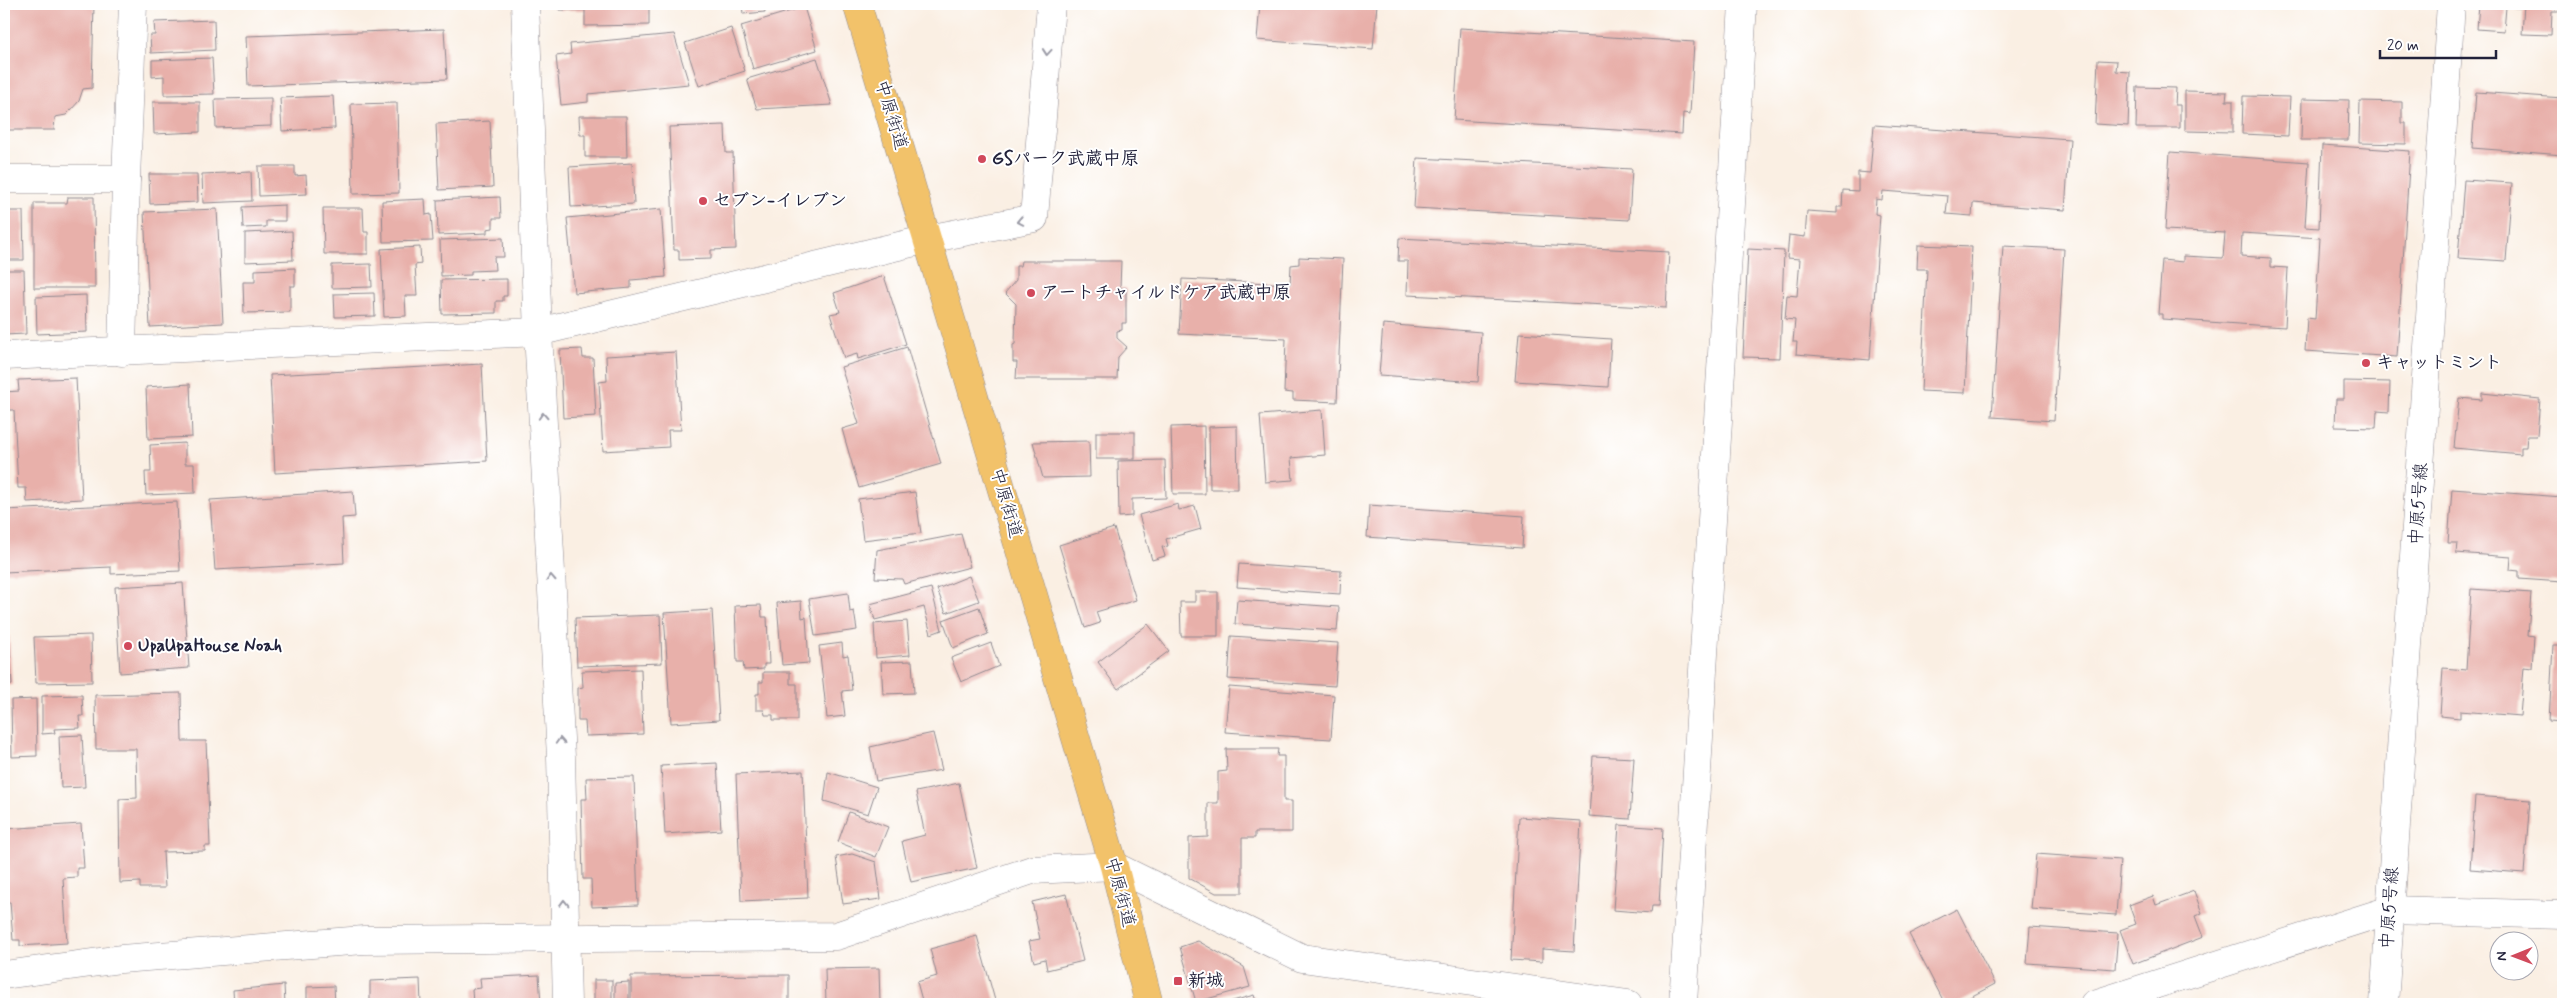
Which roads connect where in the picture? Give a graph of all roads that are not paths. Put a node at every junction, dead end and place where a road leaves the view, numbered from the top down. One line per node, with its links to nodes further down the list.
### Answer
1 (133, 4): 7 (street)
2 (525, 4): 10 (street)
3 (857, 4): 9 (main road, 中原街道)
4 (1052, 4): 9 (street, one-way to 9)
5 (1743, 4): 22 (street)
6 (2451, 4): 14 (street, 中原5号線)
7 (126, 179): 8 (street); 11 (street)
8 (4, 180)
9 (928, 239): 10 (street); 13 (main road, 中原街道)
10 (538, 332): 11 (street); 16 (street, one-way to 10)
11 (122, 352): 12 (street)
12 (4, 356)
13 (1114, 866): 16 (street); 18 (street); 20 (main road, 中原街道)
14 (2390, 910): 15 (street); 23 (street); 24 (street, 中原5号線)
15 (2563, 915)
16 (564, 938): 17 (street); 19 (street)
17 (4, 975)
18 (1478, 994): 21 (street)
19 (567, 1004)
20 (1149, 1004)
21 (1628, 1004)
22 (1683, 1004)
23 (2094, 1004)
24 (2384, 1004)

